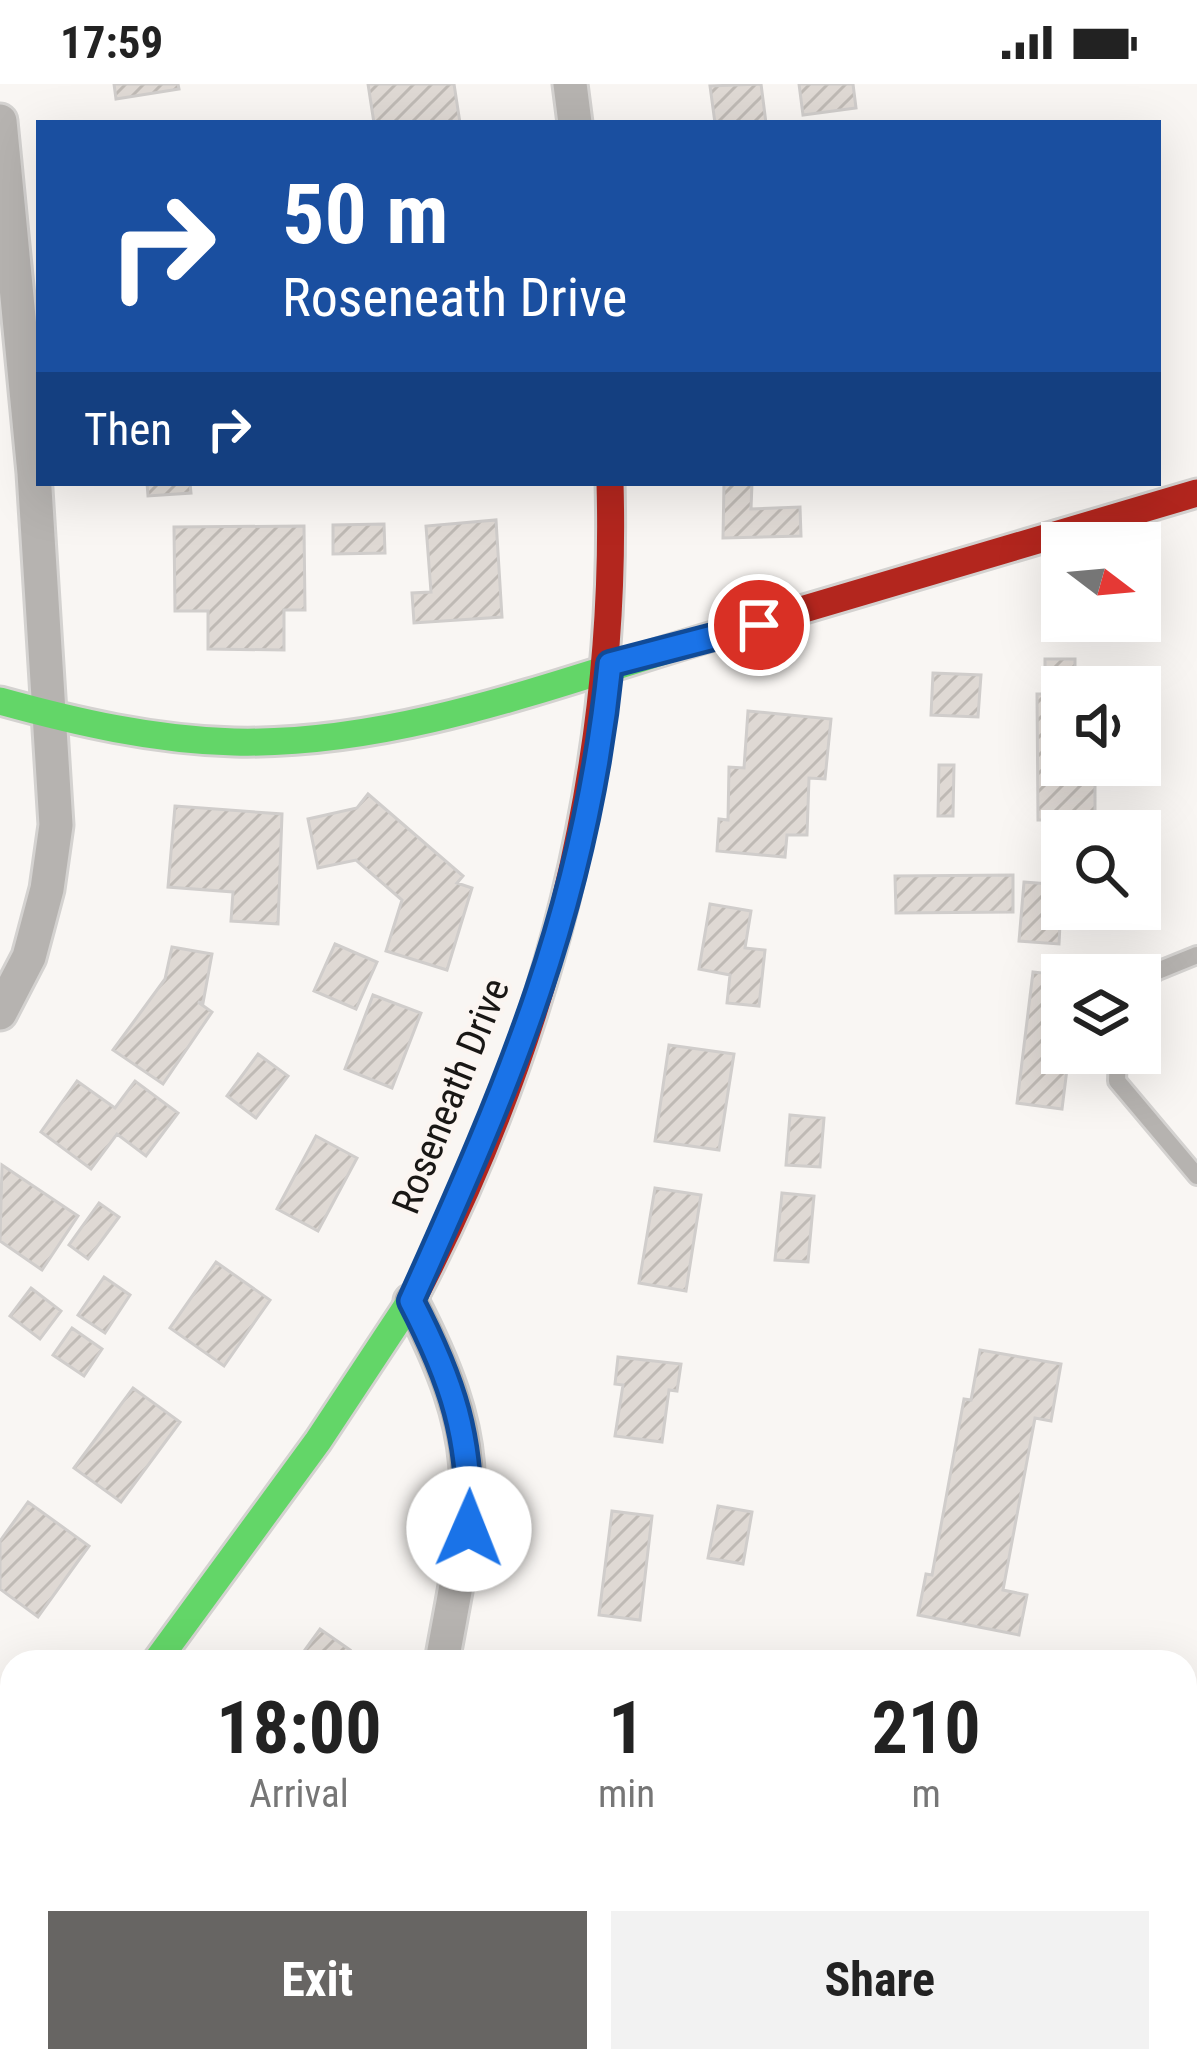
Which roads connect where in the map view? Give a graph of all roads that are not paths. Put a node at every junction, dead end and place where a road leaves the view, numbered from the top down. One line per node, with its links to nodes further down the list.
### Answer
1 (570, 84): 2 (street)
2 (575, 120)
3 (0, 121): 8 (street)
4 (610, 486): 6 (street, Roseneath Drive)
5 (1197, 493): 6 (street)
6 (610, 664): 8 (street); 14 (street, Roseneath Drive)
7 (0, 701): 8 (street)
8 (48, 714): 11 (street)
9 (1197, 955): 10 (lane)
10 (1161, 970)
11 (0, 1012)
12 (1117, 1074): 13 (lane)
13 (1197, 1176)
14 (411, 1301): 15 (street, Roseneath Drive); 16 (street)
15 (164, 1650)
16 (444, 1650)

